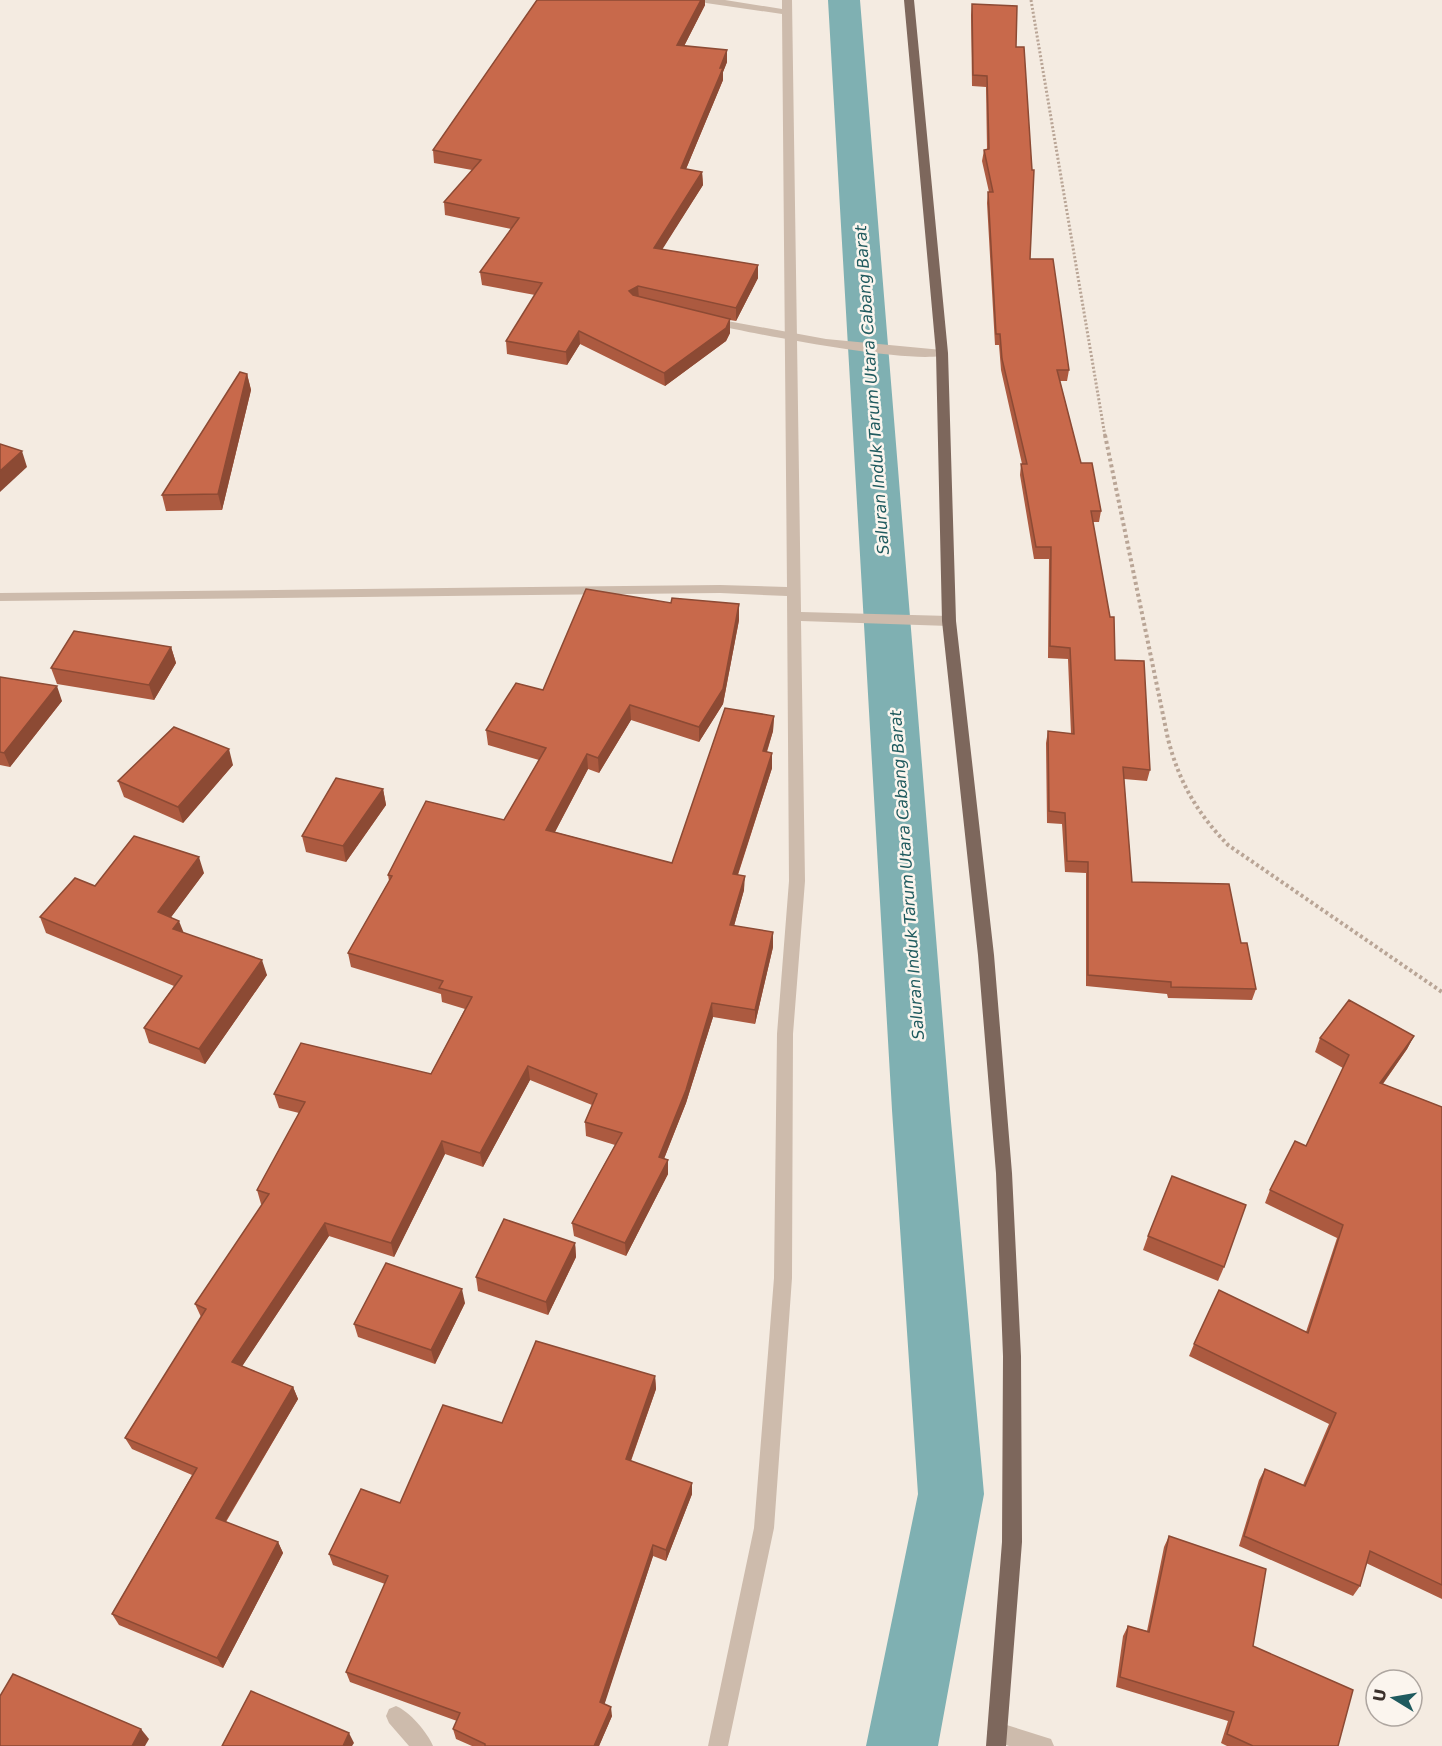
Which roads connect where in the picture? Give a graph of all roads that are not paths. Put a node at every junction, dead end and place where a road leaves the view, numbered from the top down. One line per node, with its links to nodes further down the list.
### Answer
1 (706, 0): 3 (street)
2 (909, 0): 6 (main road)
3 (787, 6): 5 (street)
4 (696, 318): 5 (street)
5 (790, 339): 6 (street); 7 (street)
6 (942, 353): 10 (main road)
7 (795, 592): 8 (street); 9 (street)
8 (0, 597)
9 (794, 616): 10 (street); 14 (street)
10 (949, 621): 12 (main road)
11 (396, 1716): 13 (street)
12 (996, 1739): 15 (street)
13 (423, 1746)
14 (718, 1746)
15 (1044, 1746)

